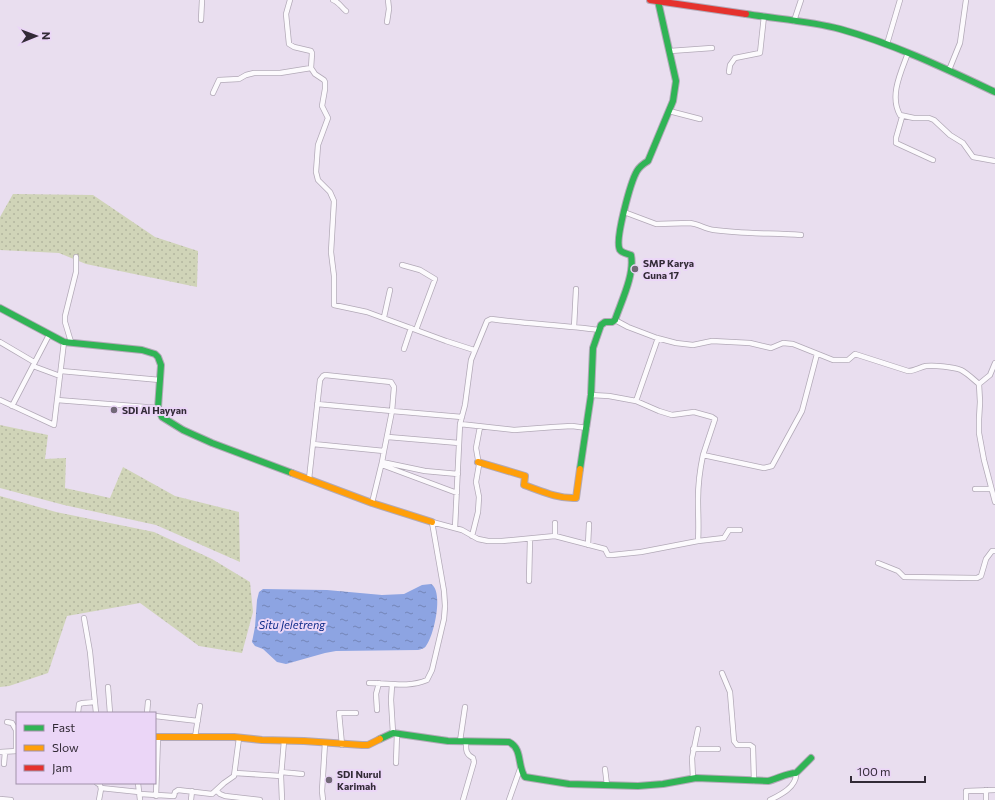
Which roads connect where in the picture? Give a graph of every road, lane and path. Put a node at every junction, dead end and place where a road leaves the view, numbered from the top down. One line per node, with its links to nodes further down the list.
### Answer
1 (202, 0): 12 (street)
2 (290, 0): 19 (street)
3 (333, 0): 10 (street)
4 (388, 0): 14 (street)
5 (650, 0): 9 (street)
6 (801, 0): 13 (street)
7 (900, 0): 15 (street)
8 (966, 0): 20 (street)
9 (658, 1): 11 (street); 17 (street)
10 (346, 11)
11 (764, 16): 13 (street); 21 (street)
12 (201, 20)
13 (794, 21): 15 (street)
14 (387, 22)
15 (887, 44): 18 (street)
16 (712, 48): 17 (street)
17 (670, 51): 24 (street)
18 (908, 53): 20 (street); 25 (street)
19 (311, 68): 23 (street); 36 (street)
20 (949, 70): 22 (street)
21 (729, 72)
22 (995, 92)
23 (213, 93)
24 (669, 111): 26 (street); 29 (street)
25 (902, 117): 27 (street); 28 (street)
26 (700, 119)
27 (933, 160)
28 (995, 161)
29 (624, 212): 30 (street); 37 (street)
30 (802, 235)
31 (76, 257): 44 (street)
32 (402, 265): 39 (street)
33 (576, 289): 38 (street)
34 (390, 290): 36 (street)
35 (1, 311): 41 (street)
36 (384, 317): 39 (street)
37 (615, 320): 40 (street); 42 (street)
38 (574, 327): 40 (street); 46 (street)
39 (414, 329): 45 (street); 46 (street)
40 (599, 330): 53 (street)
41 (49, 335): 44 (street); 49 (street)
42 (658, 338): 47 (street); 56 (street)
43 (0, 342): 49 (street)
44 (68, 342): 50 (street); 51 (street)
45 (404, 349)
46 (474, 350): 61 (street)
47 (817, 354): 52 (street); 69 (street)
48 (995, 363): 52 (street)
49 (34, 364): 50 (street); 58 (street)
50 (61, 373): 51 (street); 55 (street)
51 (160, 380): 59 (street)
52 (979, 384): 75 (street)
53 (591, 395): 56 (street); 64 (street)
54 (0, 400): 58 (street)
55 (57, 400): 58 (street); 59 (street)
56 (636, 401): 69 (street)
57 (317, 404): 60 (street); 60 (street); 67 (street)
58 (12, 406)
59 (158, 408): 73 (street)
60 (392, 411): 61 (street); 65 (street)
61 (462, 417): 62 (street)
62 (460, 424): 63 (street); 66 (street)
63 (480, 427): 64 (street); 70 (street)
64 (587, 428): 70 (street)
65 (388, 437): 66 (street); 68 (street)
66 (459, 443): 72 (street)
67 (313, 444): 68 (street); 73 (street)
68 (384, 451): 71 (street)
69 (703, 455): 87 (street)
70 (478, 462): 84 (street)
71 (381, 463): 72 (street); 76 (street); 78 (street)
72 (458, 474): 76 (street)
73 (309, 479): 78 (street)
74 (975, 489): 75 (street)
75 (992, 489): 77 (street)
76 (457, 493): 82 (street)
77 (995, 502)
78 (372, 503): 79 (street)
79 (432, 522): 82 (street); 96 (street)
80 (555, 523): 85 (street)
81 (589, 524): 88 (street)
82 (455, 528): 84 (street)
83 (740, 530): 87 (street)
84 (472, 536): 86 (street)
85 (555, 536): 86 (street); 88 (street)
86 (530, 539): 91 (street)
87 (698, 541): 88 (street)
88 (588, 545)
89 (995, 551): 90 (street)
90 (878, 563)
91 (529, 581)
92 (84, 618): 98 (street)
93 (722, 673): 135 (street)
94 (369, 683): 95 (street)
95 (379, 683): 96 (street); 102 (street)
96 (392, 685): 112 (street)
97 (108, 687): 105 (street)
98 (95, 702): 103 (street); 104 (street)
99 (148, 702): 106 (street)
100 (200, 706): 109 (street)
101 (465, 707): 118 (street)
102 (377, 710)
103 (78, 712)
104 (96, 712)
105 (110, 712)
106 (147, 712)
107 (356, 713): 120 (street)
108 (156, 716): 109 (street)
109 (198, 721): 114 (street)
110 (6, 722): 116 (street)
111 (698, 729): 121 (street)
112 (395, 733): 118 (street); 120 (street); 126 (street)
113 (157, 737): 114 (street); 145 (street)
114 (195, 738): 115 (street)
115 (239, 738): 117 (street); 130 (street)
116 (16, 740)
117 (284, 741): 119 (street); 132 (street)
118 (463, 741): 129 (street); 156 (street)
119 (325, 743): 120 (street); 155 (street)
120 (342, 745)
121 (693, 749): 122 (street); 134 (street)
122 (718, 749)
123 (16, 751): 124 (street)
124 (2, 752): 127 (street)
125 (811, 758): 131 (street)
126 (396, 762)
127 (4, 764)
128 (605, 769): 138 (street)
129 (520, 770): 138 (street); 157 (street)
130 (235, 773): 132 (street); 143 (street)
131 (796, 773): 135 (street); 158 (street)
132 (281, 774): 133 (street); 154 (street)
133 (302, 774)
134 (692, 778): 135 (street); 138 (street)
135 (754, 781)
136 (98, 784): 139 (street)
137 (138, 784): 144 (street)
138 (607, 785)
139 (101, 788): 144 (street); 150 (street)
140 (986, 790): 141 (street); 159 (street); 160 (street)
141 (995, 790)
142 (192, 791): 143 (street); 146 (street); 152 (street)
143 (217, 791): 148 (street)
144 (139, 793): 145 (street); 151 (street)
145 (156, 796): 146 (street)
146 (174, 798)
147 (0, 799): 149 (street)
148 (235, 799): 153 (street)
149 (11, 800)
150 (99, 800)
151 (140, 800)
152 (191, 800)
153 (260, 800)
154 (282, 800)
155 (323, 800)
156 (463, 800)
157 (509, 800)
158 (770, 800)
159 (966, 800)
160 (986, 800)

